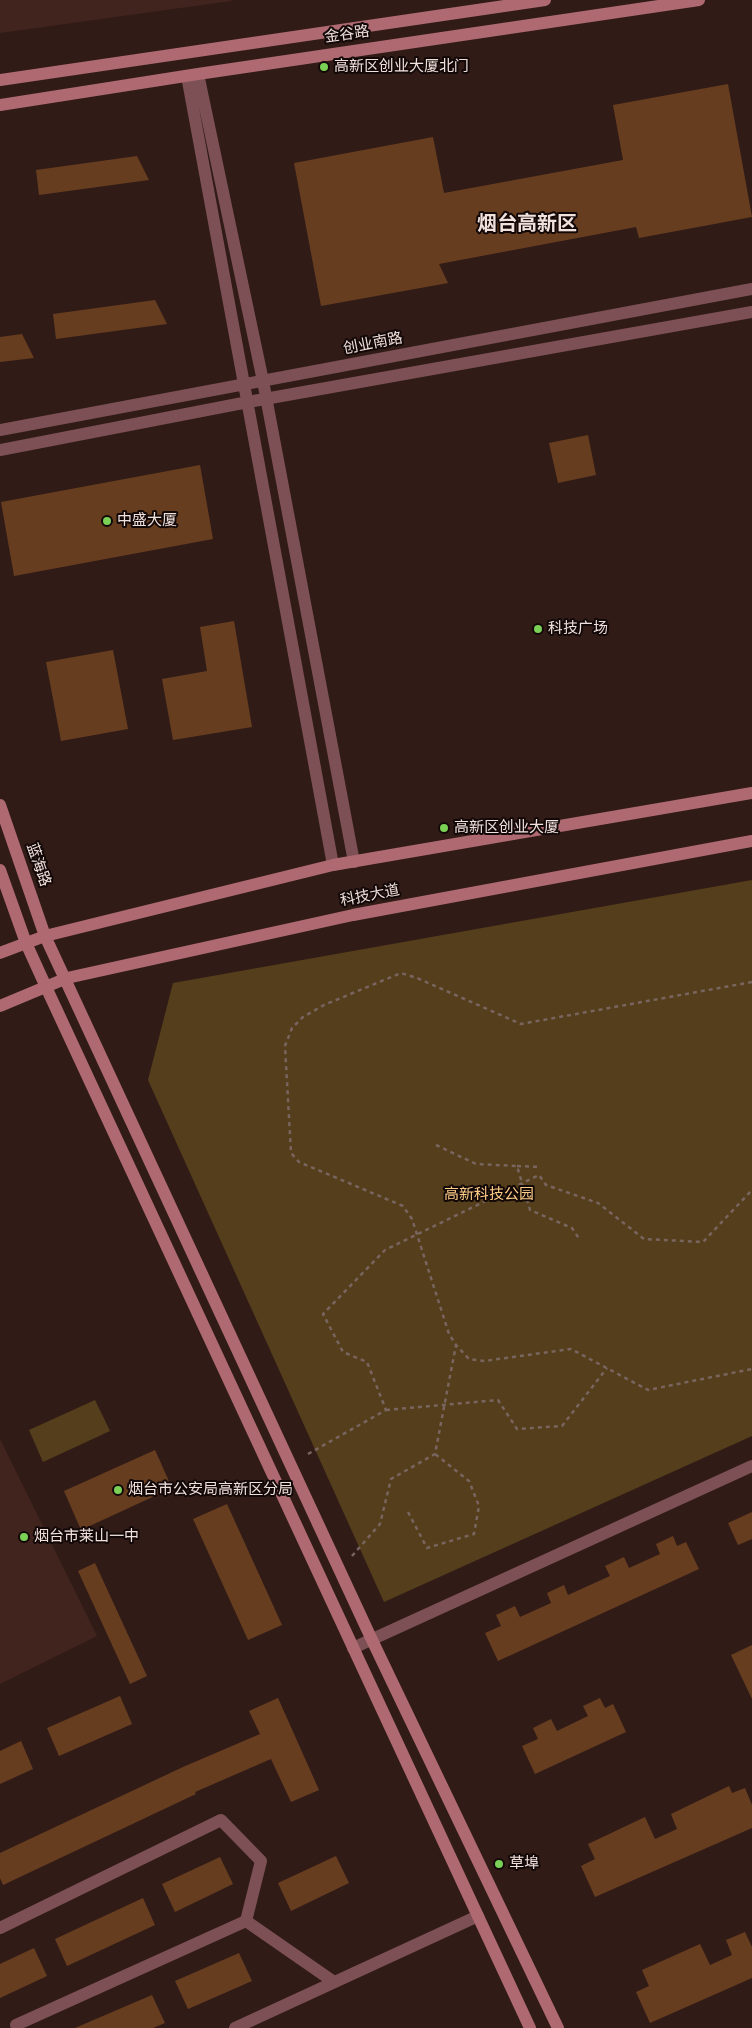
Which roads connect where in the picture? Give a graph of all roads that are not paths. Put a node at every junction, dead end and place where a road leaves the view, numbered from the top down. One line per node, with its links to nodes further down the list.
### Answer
1 (545, 0): 4 (street, 金谷路)
2 (699, 0): 3 (street, 金谷路)
3 (193, 75): 5 (street, 金谷路); 8 (street); 9 (street)
4 (0, 80)
5 (0, 105)
6 (752, 289): 8 (street, 创业南路)
7 (752, 312): 10 (street)
8 (263, 381): 9 (street, 创业南路); 10 (street)
9 (246, 385): 11 (street); 12 (street, 创业南路)
10 (266, 399): 11 (street); 17 (street)
11 (248, 402): 13 (street); 18 (street)
12 (0, 430)
13 (0, 450)
14 (752, 793): 17 (street)
15 (0, 805): 20 (street, 蓝海路)
16 (752, 841): 23 (street, 科技大道)
17 (354, 862): 18 (street)
18 (333, 865): 20 (street)
19 (0, 870): 21 (street)
20 (45, 936): 21 (street); 23 (street, 蓝海路)
21 (26, 943): 22 (street); 24 (street)
22 (0, 953)
23 (66, 978): 24 (street, 科技大道); 27 (street, 蓝海路)
24 (46, 987): 25 (street, 科技大道); 28 (street)
25 (0, 1006)
26 (752, 1466): 27 (street)
27 (372, 1640): 28 (street); 37 (street, 蓝海路)
28 (353, 1648): 29 (street)
29 (478, 1916): 32 (street); 36 (street)
30 (246, 1921): 31 (street); 32 (street); 34 (street)
31 (0, 1928)
32 (334, 1982): 33 (street)
33 (257, 2023): 35 (street)
34 (16, 2025)
35 (235, 2028)
36 (530, 2028)
37 (558, 2028)

